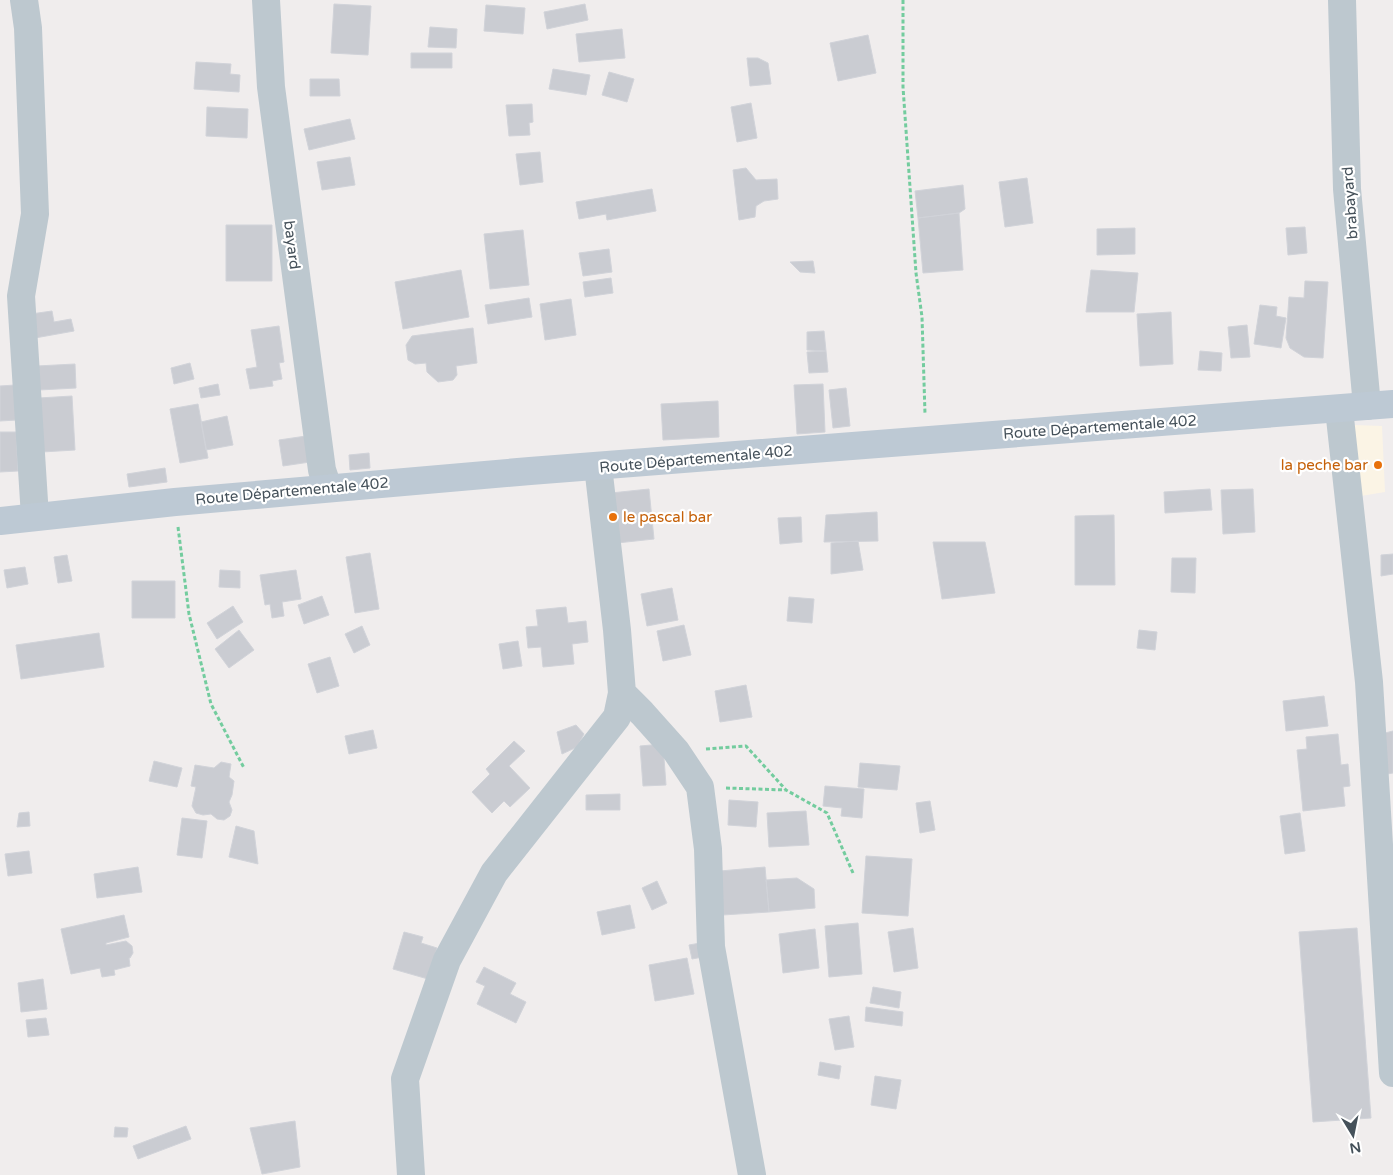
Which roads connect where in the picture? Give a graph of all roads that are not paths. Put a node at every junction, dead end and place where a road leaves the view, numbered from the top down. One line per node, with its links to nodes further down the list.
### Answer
1 (24, 0): 8 (street)
2 (266, 0): 7 (street, bayard)
3 (1342, 0): 4 (street, brabayard)
4 (1380, 405): 5 (main road, Route Départementale 402)
5 (1340, 409): 6 (main road, Route Départementale 402); 11 (street)
6 (598, 466): 7 (main road, Route Départementale 402); 10 (street)
7 (328, 488): 8 (main road, Route Départementale 402)
8 (34, 517): 9 (main road, Route Départementale 402)
9 (0, 521)
10 (622, 693): 12 (street); 13 (street)
11 (1393, 1072)
12 (411, 1175)
13 (752, 1175)

